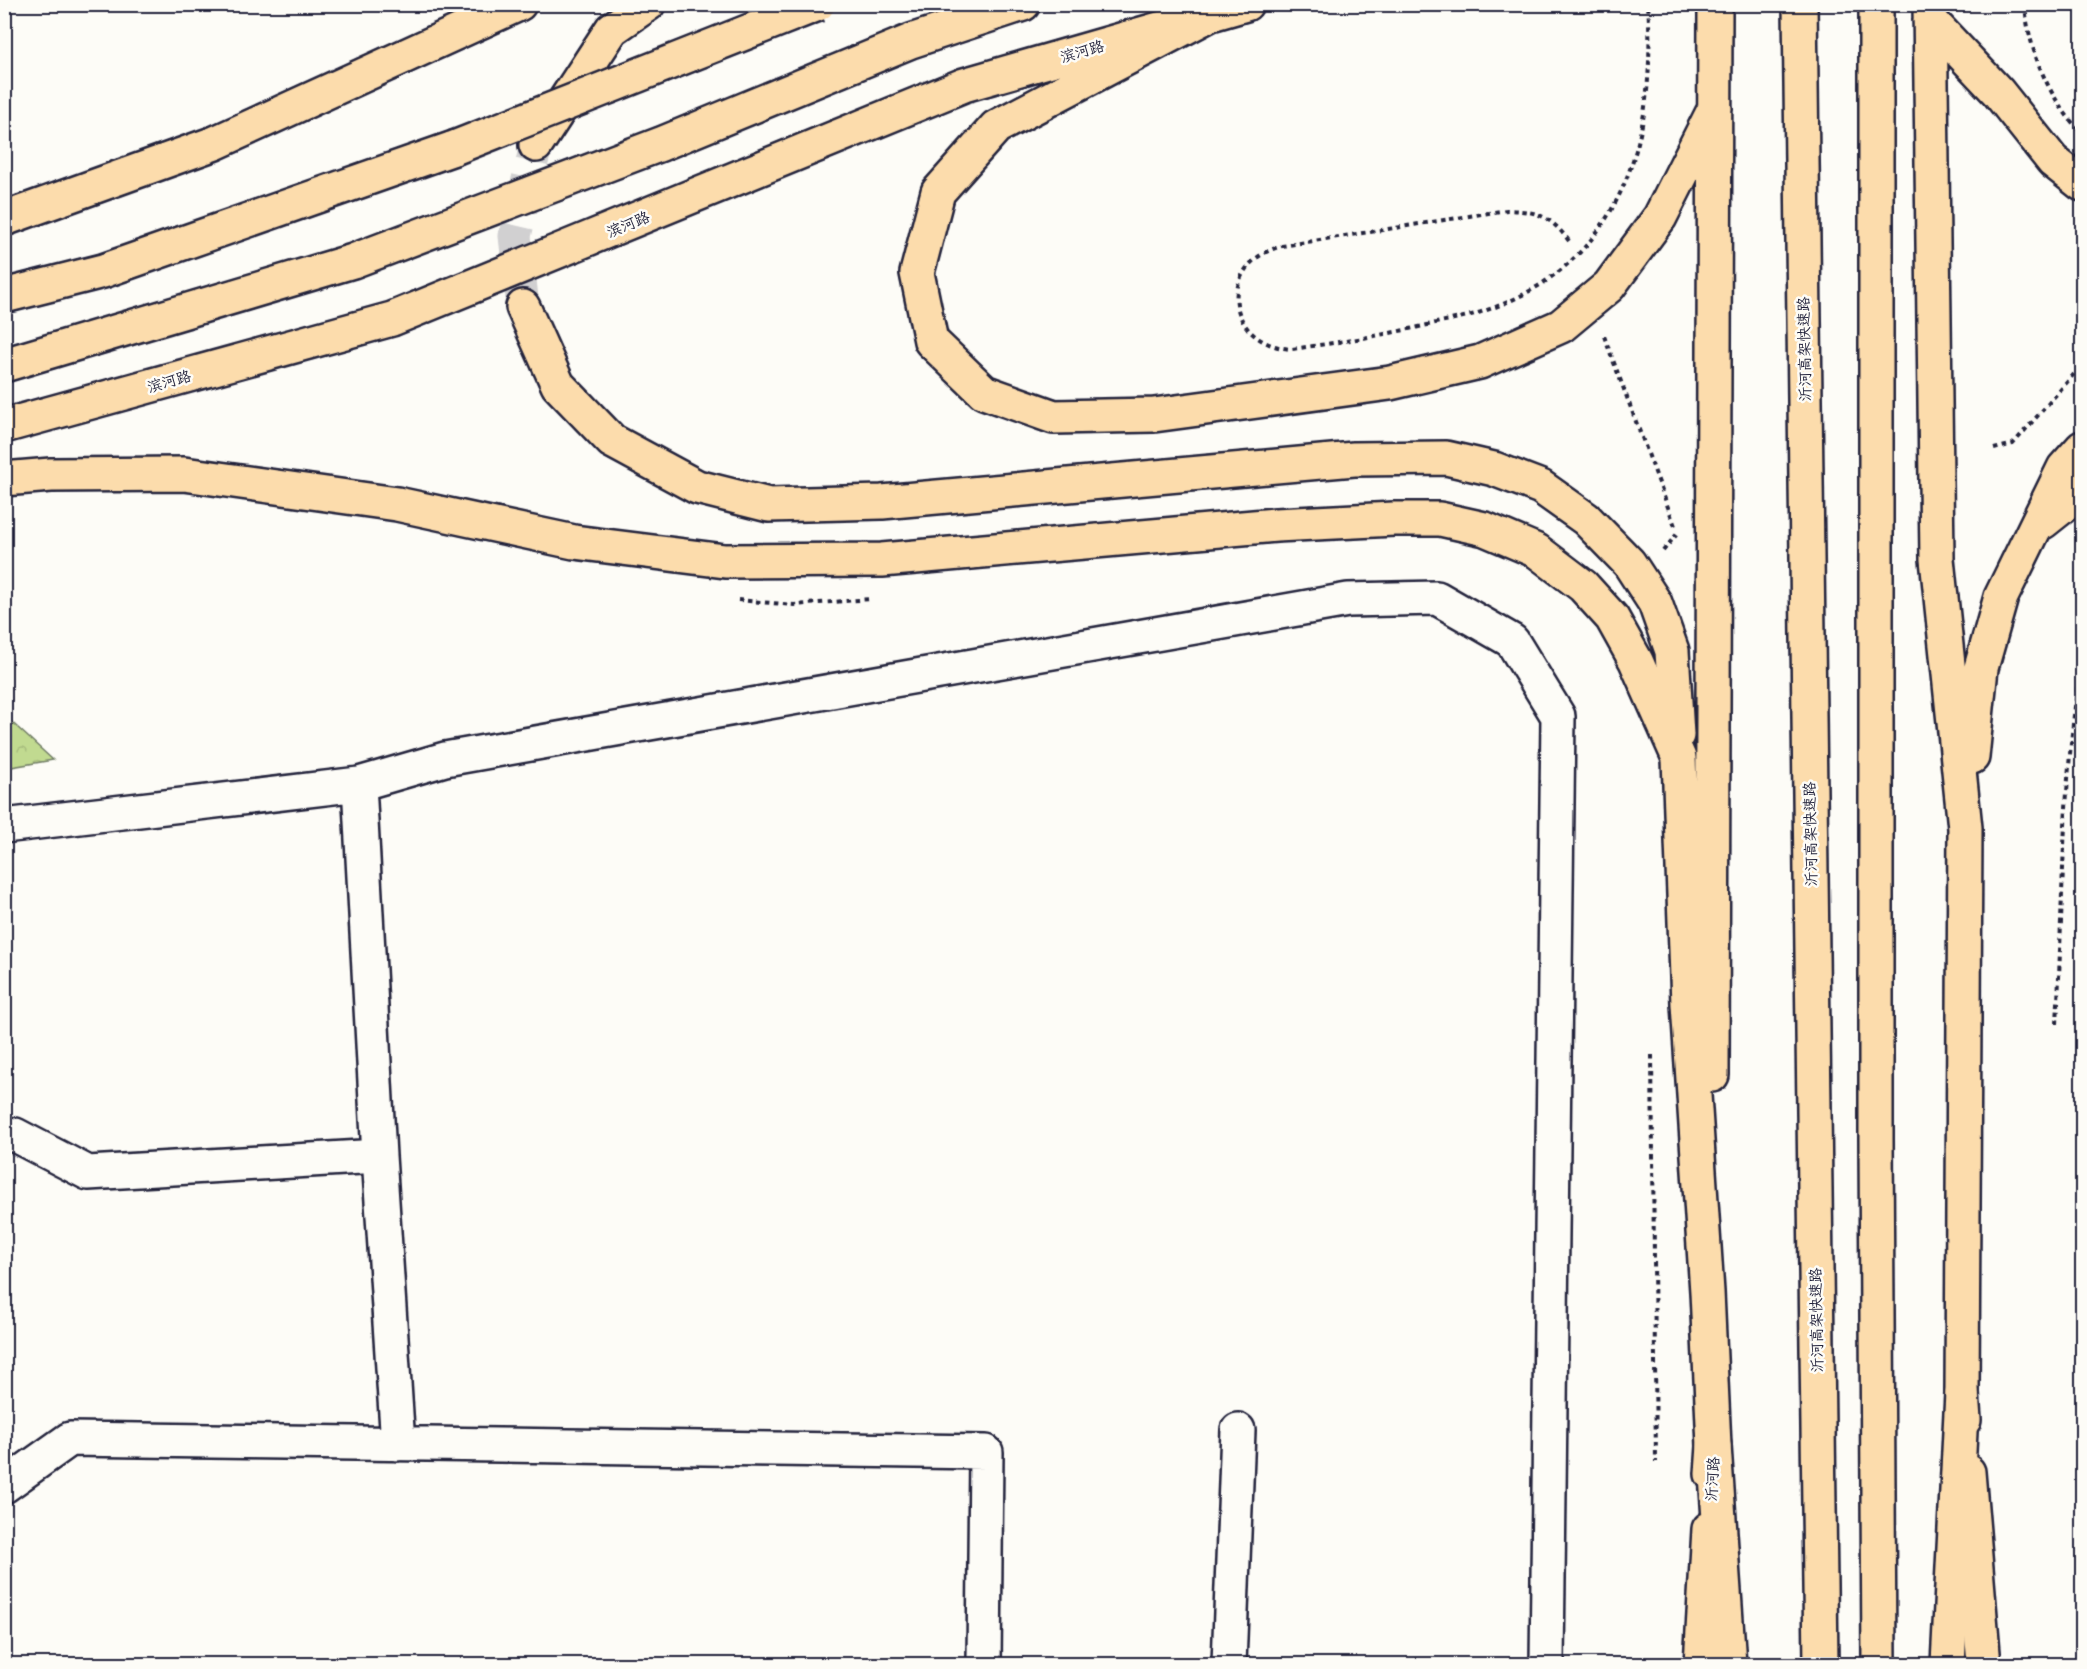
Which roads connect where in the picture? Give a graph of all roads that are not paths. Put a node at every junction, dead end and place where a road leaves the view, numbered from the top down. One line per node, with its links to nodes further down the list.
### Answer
1 (519, 4): 14 (main road)
2 (648, 4): 12 (main road)
3 (818, 4): 15 (main road, bridge)
4 (1023, 4): 17 (main road)
5 (1246, 4): 10 (main road, 滨河路)
6 (1715, 4): 11 (main road)
7 (1800, 4): 40 (main road, 沂河高架快速路)
8 (1876, 4): 41 (main road)
9 (1930, 12): 13 (main road); 26 (main road)
10 (1209, 15): 11 (main road); 18 (main road, 滨河路)
11 (1715, 108): 29 (main road)
12 (536, 145)
13 (2082, 184)
14 (4, 219)
15 (4, 296)
16 (523, 307): 23 (main road)
17 (4, 365)
18 (4, 426)
19 (2082, 448): 22 (main road)
20 (4, 479): 23 (main road)
21 (2082, 490): 22 (main road)
22 (2037, 527): 26 (main road)
23 (1679, 758): 29 (main road)
24 (359, 784): 25 (street); 28 (street); 37 (street)
25 (4, 826)
26 (1965, 828): 30 (main road)
27 (4, 1134): 28 (street)
28 (379, 1155): 32 (street)
29 (1707, 1292): 33 (main road, 沂河路)
30 (1962, 1393): 42 (main road); 43 (main road)
31 (1238, 1430): 36 (street)
32 (398, 1444): 34 (street); 35 (street)
33 (1714, 1446): 38 (main road, 沂河路); 39 (main road)
34 (4, 1486)
35 (984, 1665)
36 (1229, 1665)
37 (1547, 1665)
38 (1701, 1665)
39 (1729, 1665)
40 (1821, 1665)
41 (1879, 1665)
42 (1948, 1665)
43 (1984, 1665)

